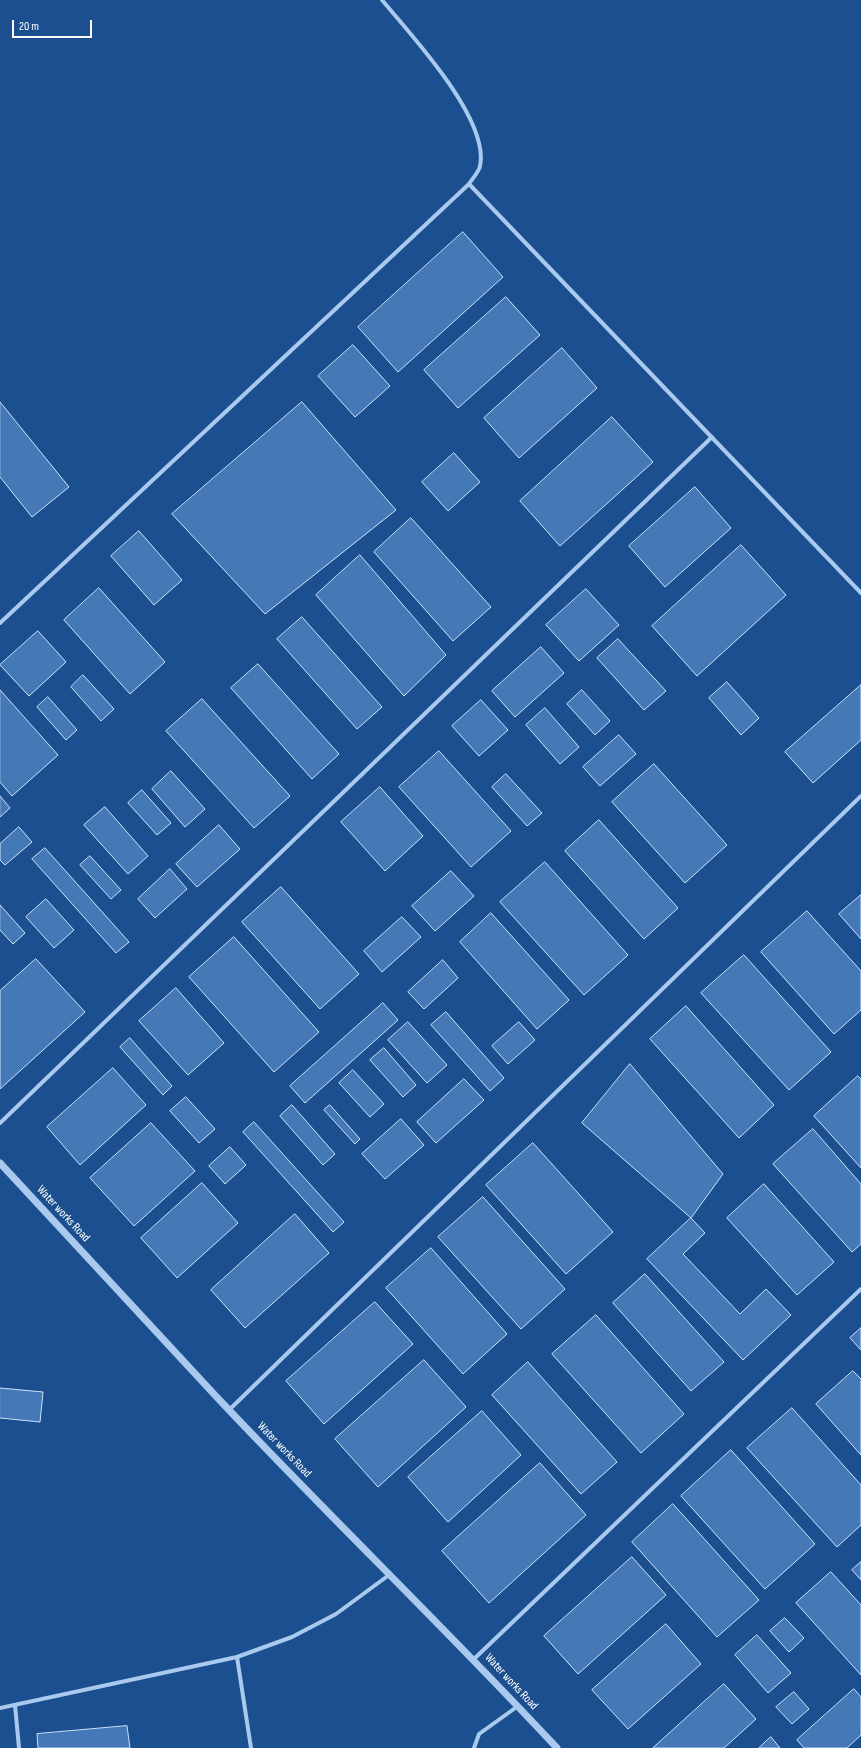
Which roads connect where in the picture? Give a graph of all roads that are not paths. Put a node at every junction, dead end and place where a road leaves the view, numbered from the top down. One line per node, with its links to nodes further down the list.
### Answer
1 (382, 0): 2 (street)
2 (469, 184): 3 (street); 5 (street)
3 (712, 437): 4 (street); 7 (street)
4 (861, 593)
5 (0, 623)
6 (861, 796): 10 (street)
7 (0, 1123)
8 (0, 1163): 10 (street, Water works Road)
9 (861, 1289): 13 (street)
10 (229, 1410): 11 (street, Water works Road)
11 (389, 1575): 12 (street); 13 (street, Water works Road)
12 (237, 1657): 14 (street); 18 (street)
13 (474, 1658): 15 (street, Water works Road)
14 (15, 1706): 16 (street); 17 (street)
15 (518, 1706): 19 (street); 20 (street, Water works Road)
16 (0, 1708)
17 (19, 1748)
18 (252, 1748)
19 (474, 1748)
20 (557, 1748)

